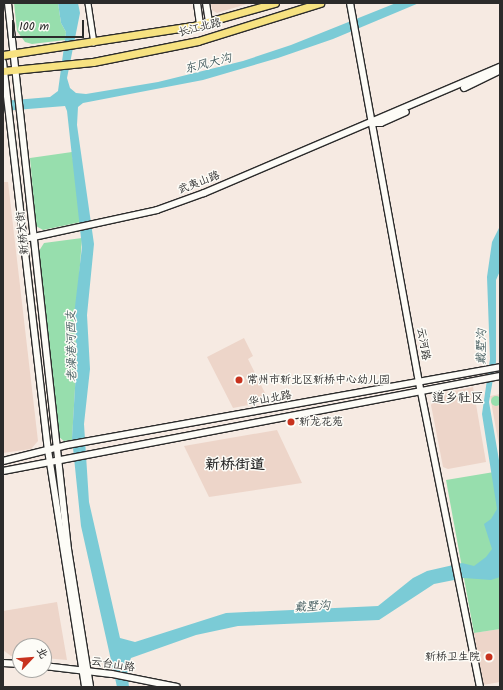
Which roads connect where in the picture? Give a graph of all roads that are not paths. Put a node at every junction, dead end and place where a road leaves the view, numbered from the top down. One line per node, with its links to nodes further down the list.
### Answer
1 (8, 3): 11 (street, 新桥大街)
2 (88, 3): 10 (street)
3 (197, 3): 9 (street)
4 (206, 3): 8 (street)
5 (274, 3): 8 (main road, 长江北路)
6 (320, 3): 15 (main road, 长江北路)
7 (350, 3): 18 (street, 云河路)
8 (209, 22): 9 (main road, 长江北路)
9 (200, 24): 10 (main road, 长江北路)
10 (92, 43): 11 (main road, 长江北路)
11 (14, 54): 12 (main road); 15 (street, 新桥大街)
12 (3, 55)
13 (3, 62): 16 (street, 新桥大街)
14 (500, 67): 18 (street, 武夷山路)
15 (15, 70): 16 (main road); 19 (street, 新桥大街)
16 (4, 71): 20 (street, 新桥大街)
17 (500, 71): 18 (street, 武夷山路)
18 (374, 123): 19 (street, 武夷山路); 23 (street, 云河路)
19 (33, 238): 20 (street, 武夷山路); 25 (street, 新桥大街)
20 (24, 239): 26 (street, 新桥大街)
21 (500, 367): 23 (street, 华山北路)
22 (500, 376): 24 (street, 华山北路)
23 (420, 382): 24 (street, 云河路); 25 (street, 华山北路)
24 (421, 392): 27 (street, 华山北路); 36 (street, 云河路)
25 (57, 448): 26 (street); 27 (street, 新桥大街)
26 (48, 450): 28 (street); 29 (street, 新桥大街)
27 (59, 460): 29 (street); 32 (street, 新桥大街)
28 (3, 461)
29 (50, 462): 30 (street); 32 (street, 新桥大街)
30 (3, 471)
31 (52, 667): 32 (street, 云台山路)
32 (85, 670): 33 (street); 34 (street); 35 (street, 云台山路)
33 (85, 687)
34 (90, 687)
35 (177, 687)
36 (480, 687)

